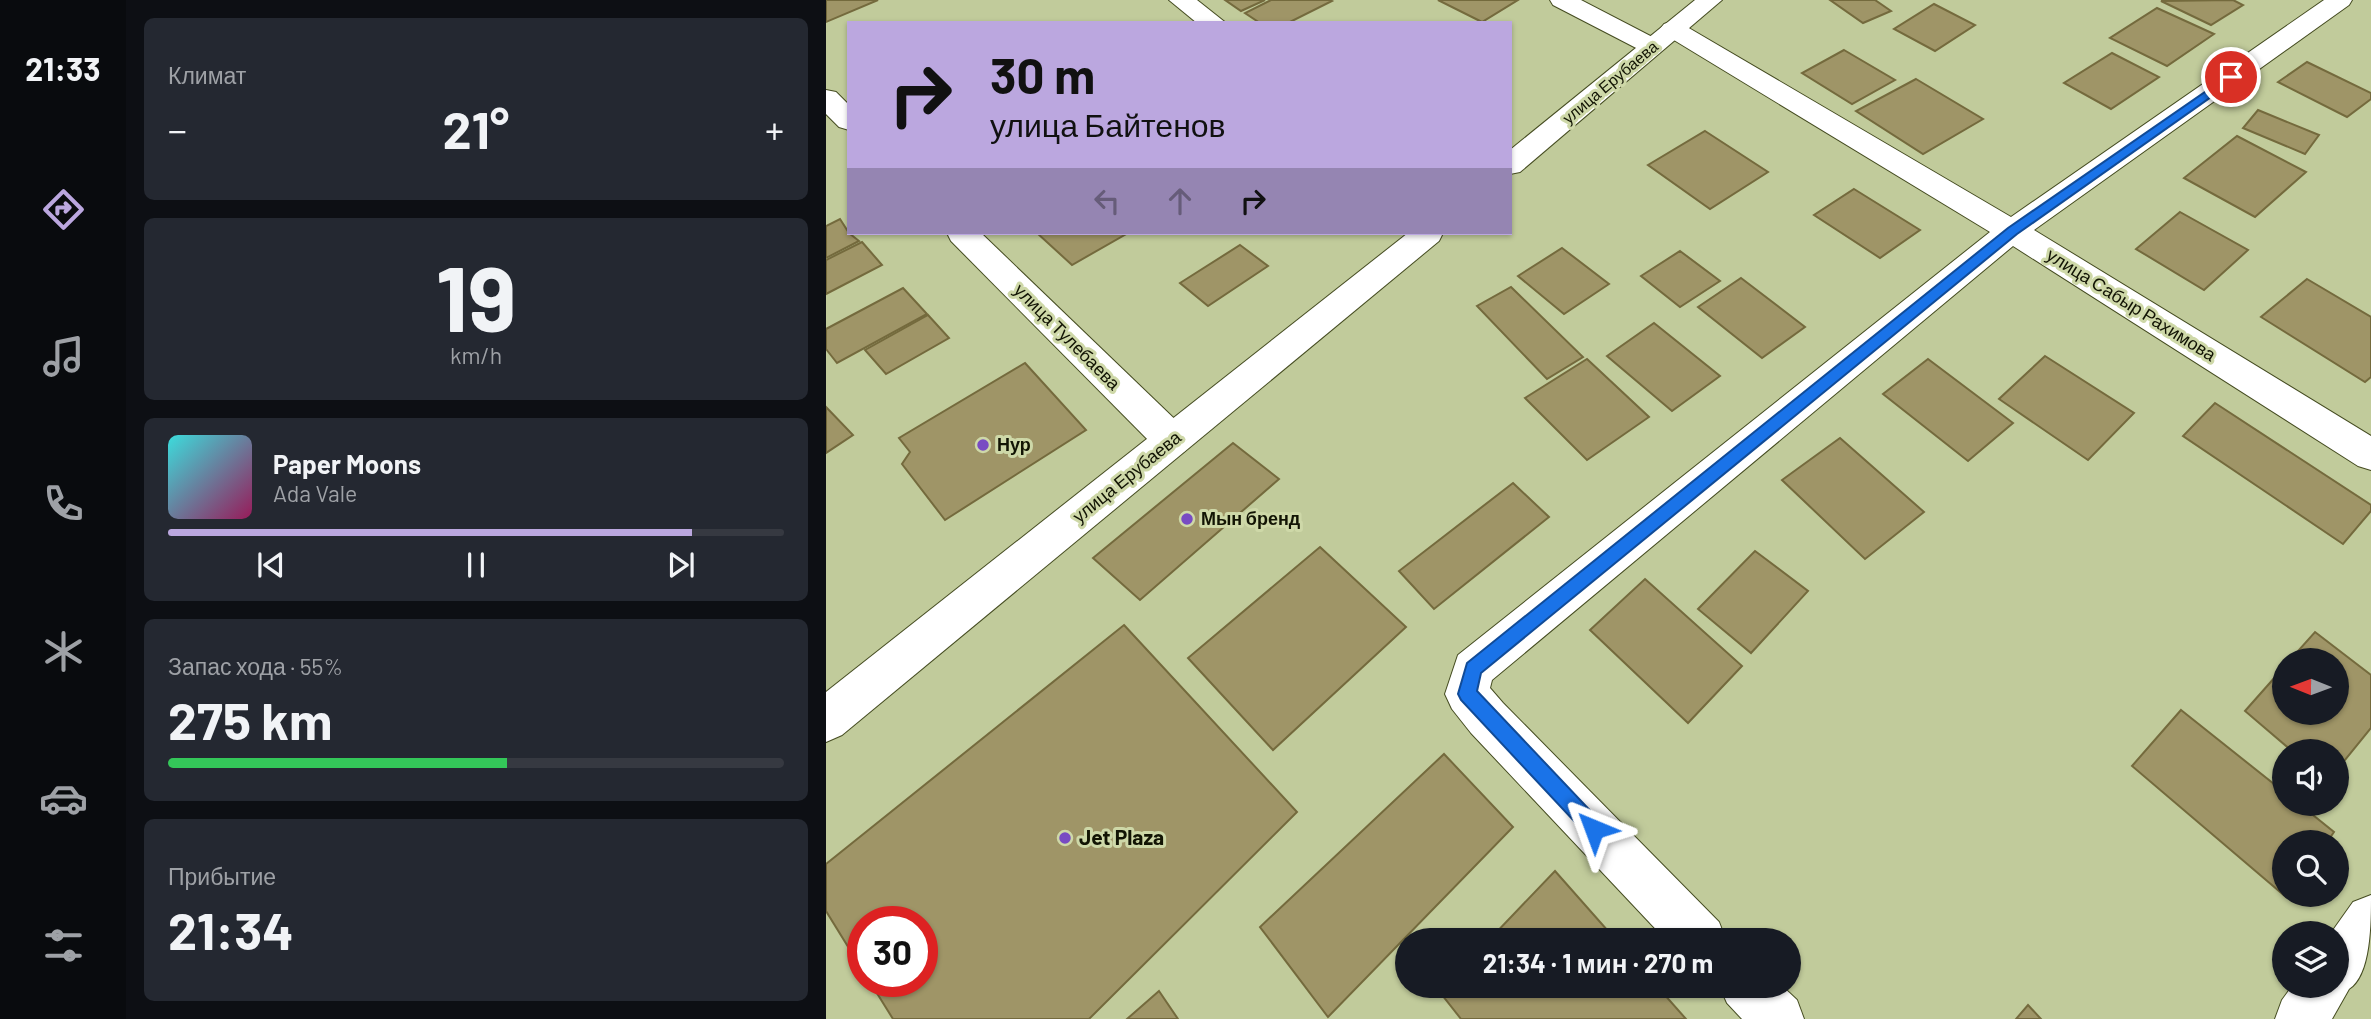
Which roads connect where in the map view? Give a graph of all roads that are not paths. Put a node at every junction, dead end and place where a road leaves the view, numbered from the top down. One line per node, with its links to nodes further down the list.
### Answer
1 (1181, 0): 5 (street)
2 (1562, 0): 6 (street, улица Сабыр Рахимова)
3 (1710, 0): 6 (street, улица Ерубаева)
4 (2340, 0): 10 (street)
5 (1211, 21)
6 (1662, 38): 9 (street, улица Ерубаева); 10 (street, улица Сабыр Рахимова)
7 (826, 98): 8 (street)
8 (847, 119)
9 (1512, 163)
10 (2012, 231): 14 (street, улица Сабыр Рахимова); 17 (street)
11 (964, 235): 13 (street, улица Тулебаева)
12 (1426, 235): 13 (street, улица Ерубаева)
13 (1171, 440): 15 (street, улица Ерубаева)
14 (2371, 455)
15 (826, 720)
16 (2371, 920): 18 (street)
17 (1689, 928)
18 (2349, 951)
19 (1758, 998): 21 (street)
20 (2316, 998): 22 (street)
21 (1778, 1019)
22 (2301, 1019)

